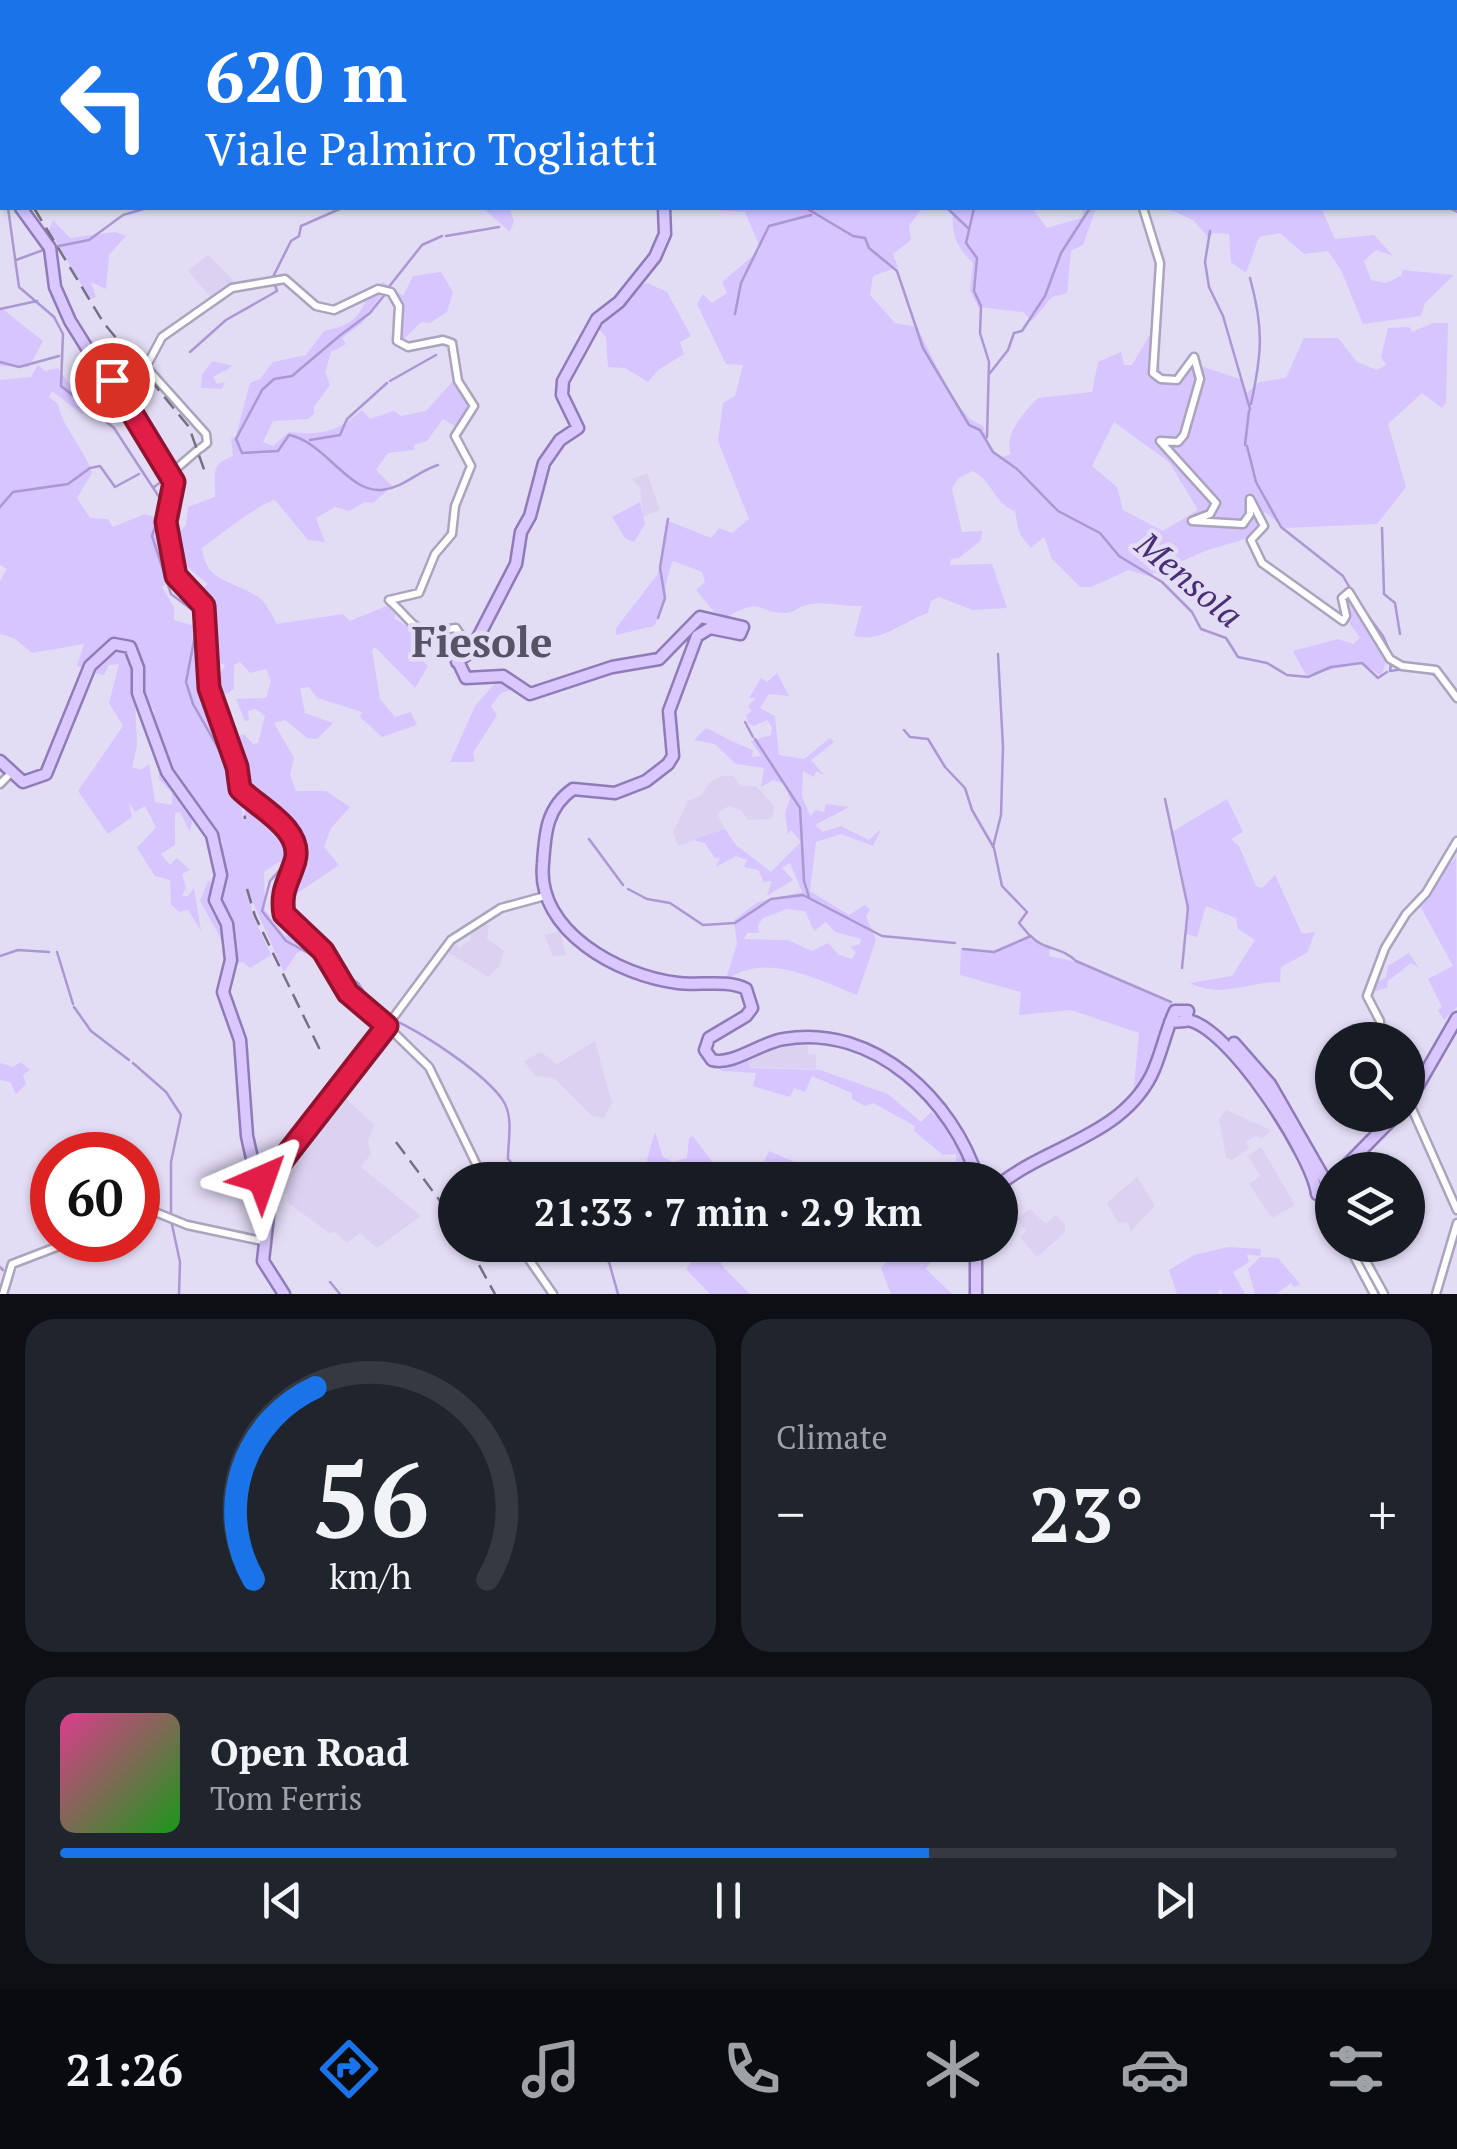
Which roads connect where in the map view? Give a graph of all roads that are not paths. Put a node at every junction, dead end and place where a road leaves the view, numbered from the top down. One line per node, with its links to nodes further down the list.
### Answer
1 (23, 210): 4 (main road)
2 (664, 210): 5 (main road)
3 (1144, 210): 6 (street)
4 (170, 474): 5 (street); 15 (main road)
5 (468, 649): 11 (main road)
6 (1457, 698)
7 (0, 761): 8 (main road)
8 (13, 775): 9 (street); 25 (main road)
9 (0, 784)
10 (1457, 841): 14 (street)
11 (545, 896): 15 (street); 22 (main road)
12 (1457, 1014): 16 (main road)
13 (1179, 1017): 20 (main road); 23 (main road); 24 (main road)
14 (1380, 1022)
15 (389, 1025): 21 (street); 25 (main road)
16 (1425, 1070)
17 (1377, 1132): 19 (main road)
18 (1423, 1132): 26 (street)
19 (1359, 1152)
20 (1315, 1161)
21 (475, 1162)
22 (972, 1162)
23 (1315, 1167)
24 (1018, 1174)
25 (264, 1180): 29 (main road)
26 (1457, 1210)
27 (160, 1214): 29 (street)
28 (1457, 1223): 41 (street)
29 (262, 1240): 37 (main road)
30 (30, 1257): 36 (street)
31 (531, 1262): 38 (street)
32 (977, 1262): 35 (main road)
33 (1357, 1262): 39 (street)
34 (1367, 1262): 40 (street)
35 (976, 1288)
36 (3, 1294)
37 (284, 1294)
38 (553, 1294)
39 (1374, 1294)
40 (1384, 1294)
41 (1436, 1294)

